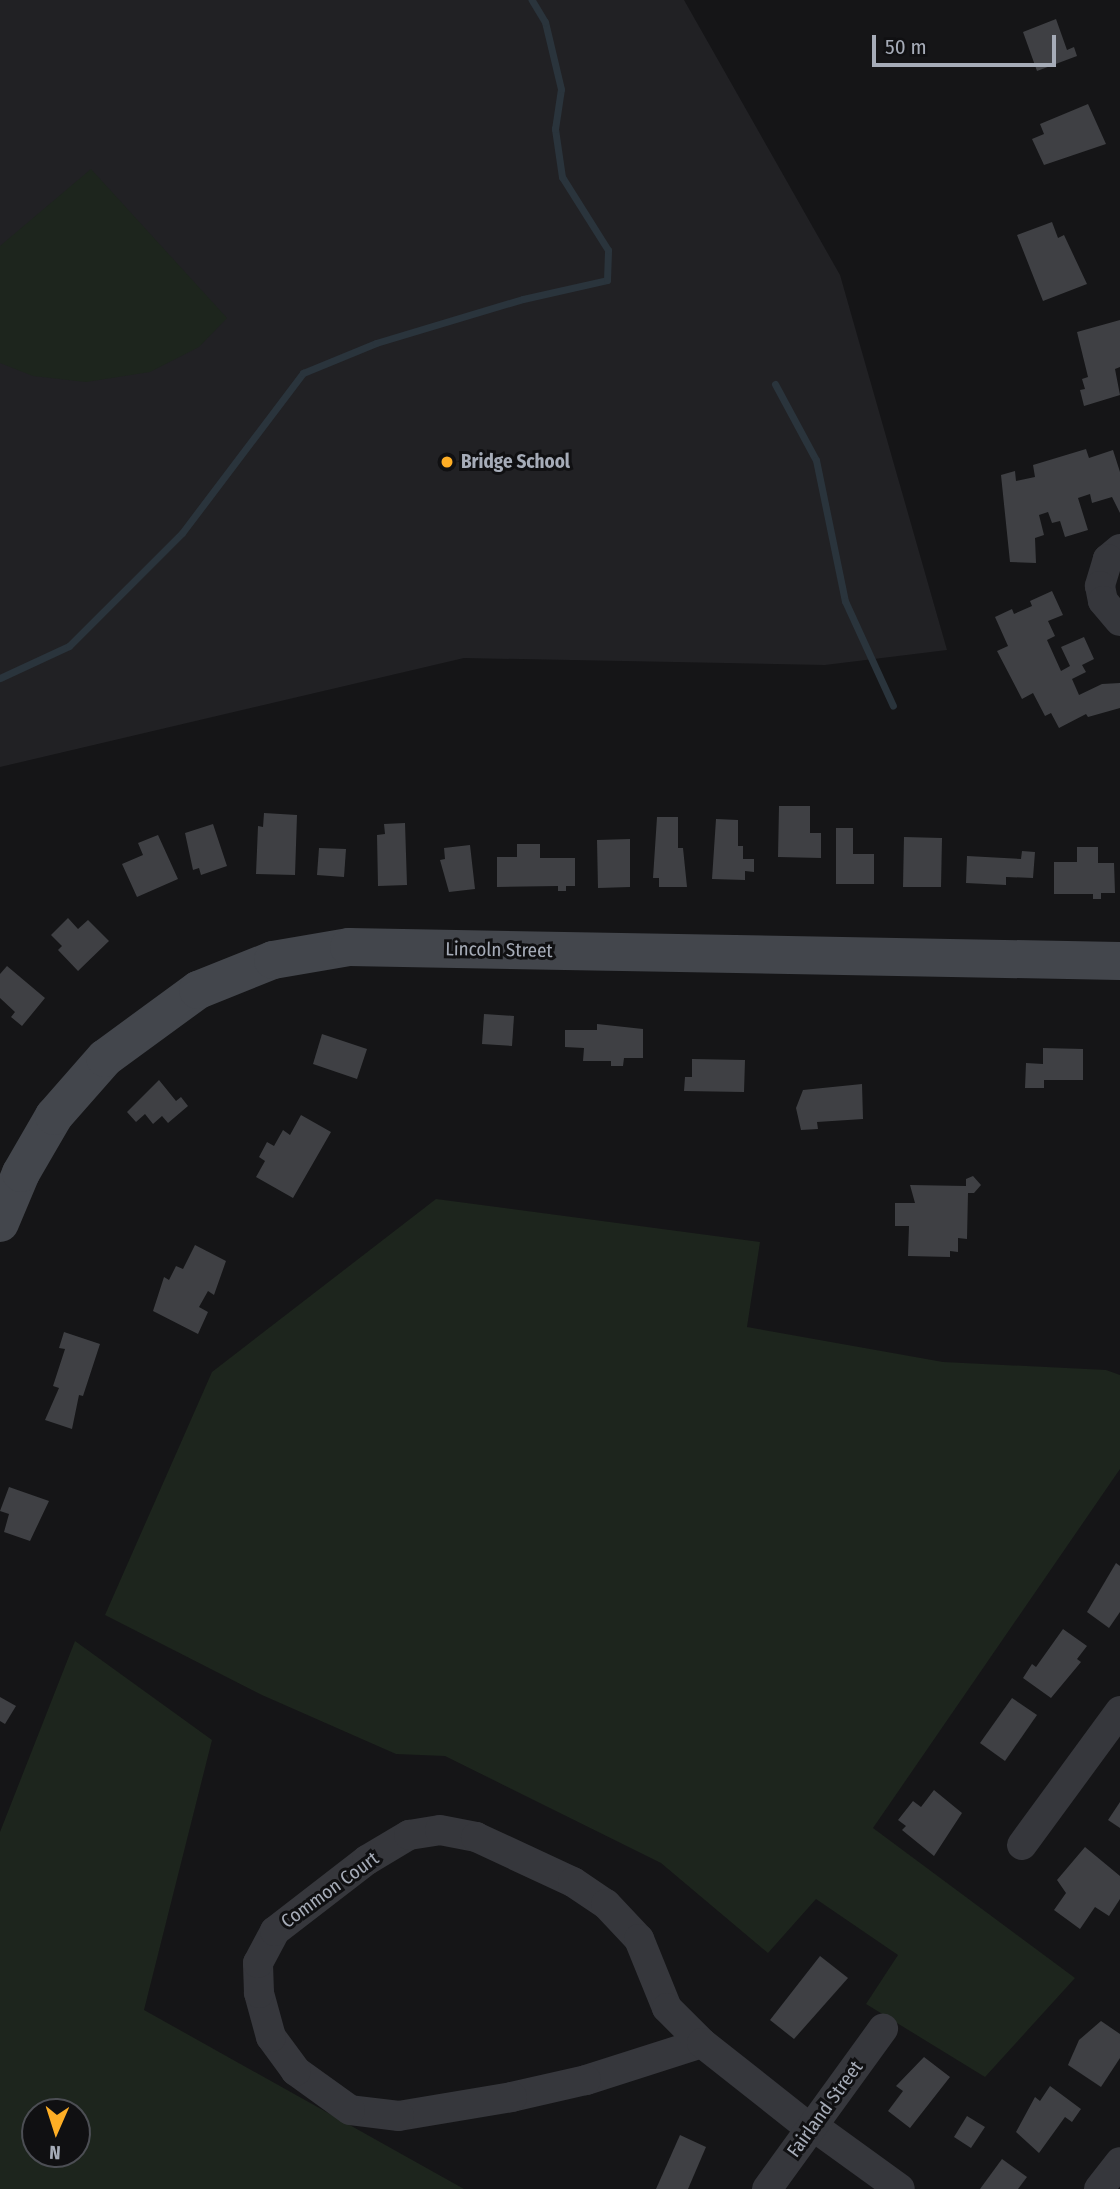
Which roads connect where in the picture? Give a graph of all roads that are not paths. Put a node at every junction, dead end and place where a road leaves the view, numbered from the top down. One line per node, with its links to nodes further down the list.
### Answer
1 (1120, 549): 2 (street)
2 (1120, 621)
3 (1120, 961): 4 (street, Lincoln Street)
4 (0, 1223)
5 (1120, 1711): 6 (street)
6 (1022, 1845)
7 (883, 2029): 9 (street, Fairland Street)
8 (702, 2043): 8 (street, Common Court); 9 (street, Common Court)
9 (812, 2127): 11 (street, Fairland Street); 12 (street, Common Court)
10 (1120, 2162): 13 (street)
11 (767, 2189)
12 (900, 2189)
13 (1099, 2189)

